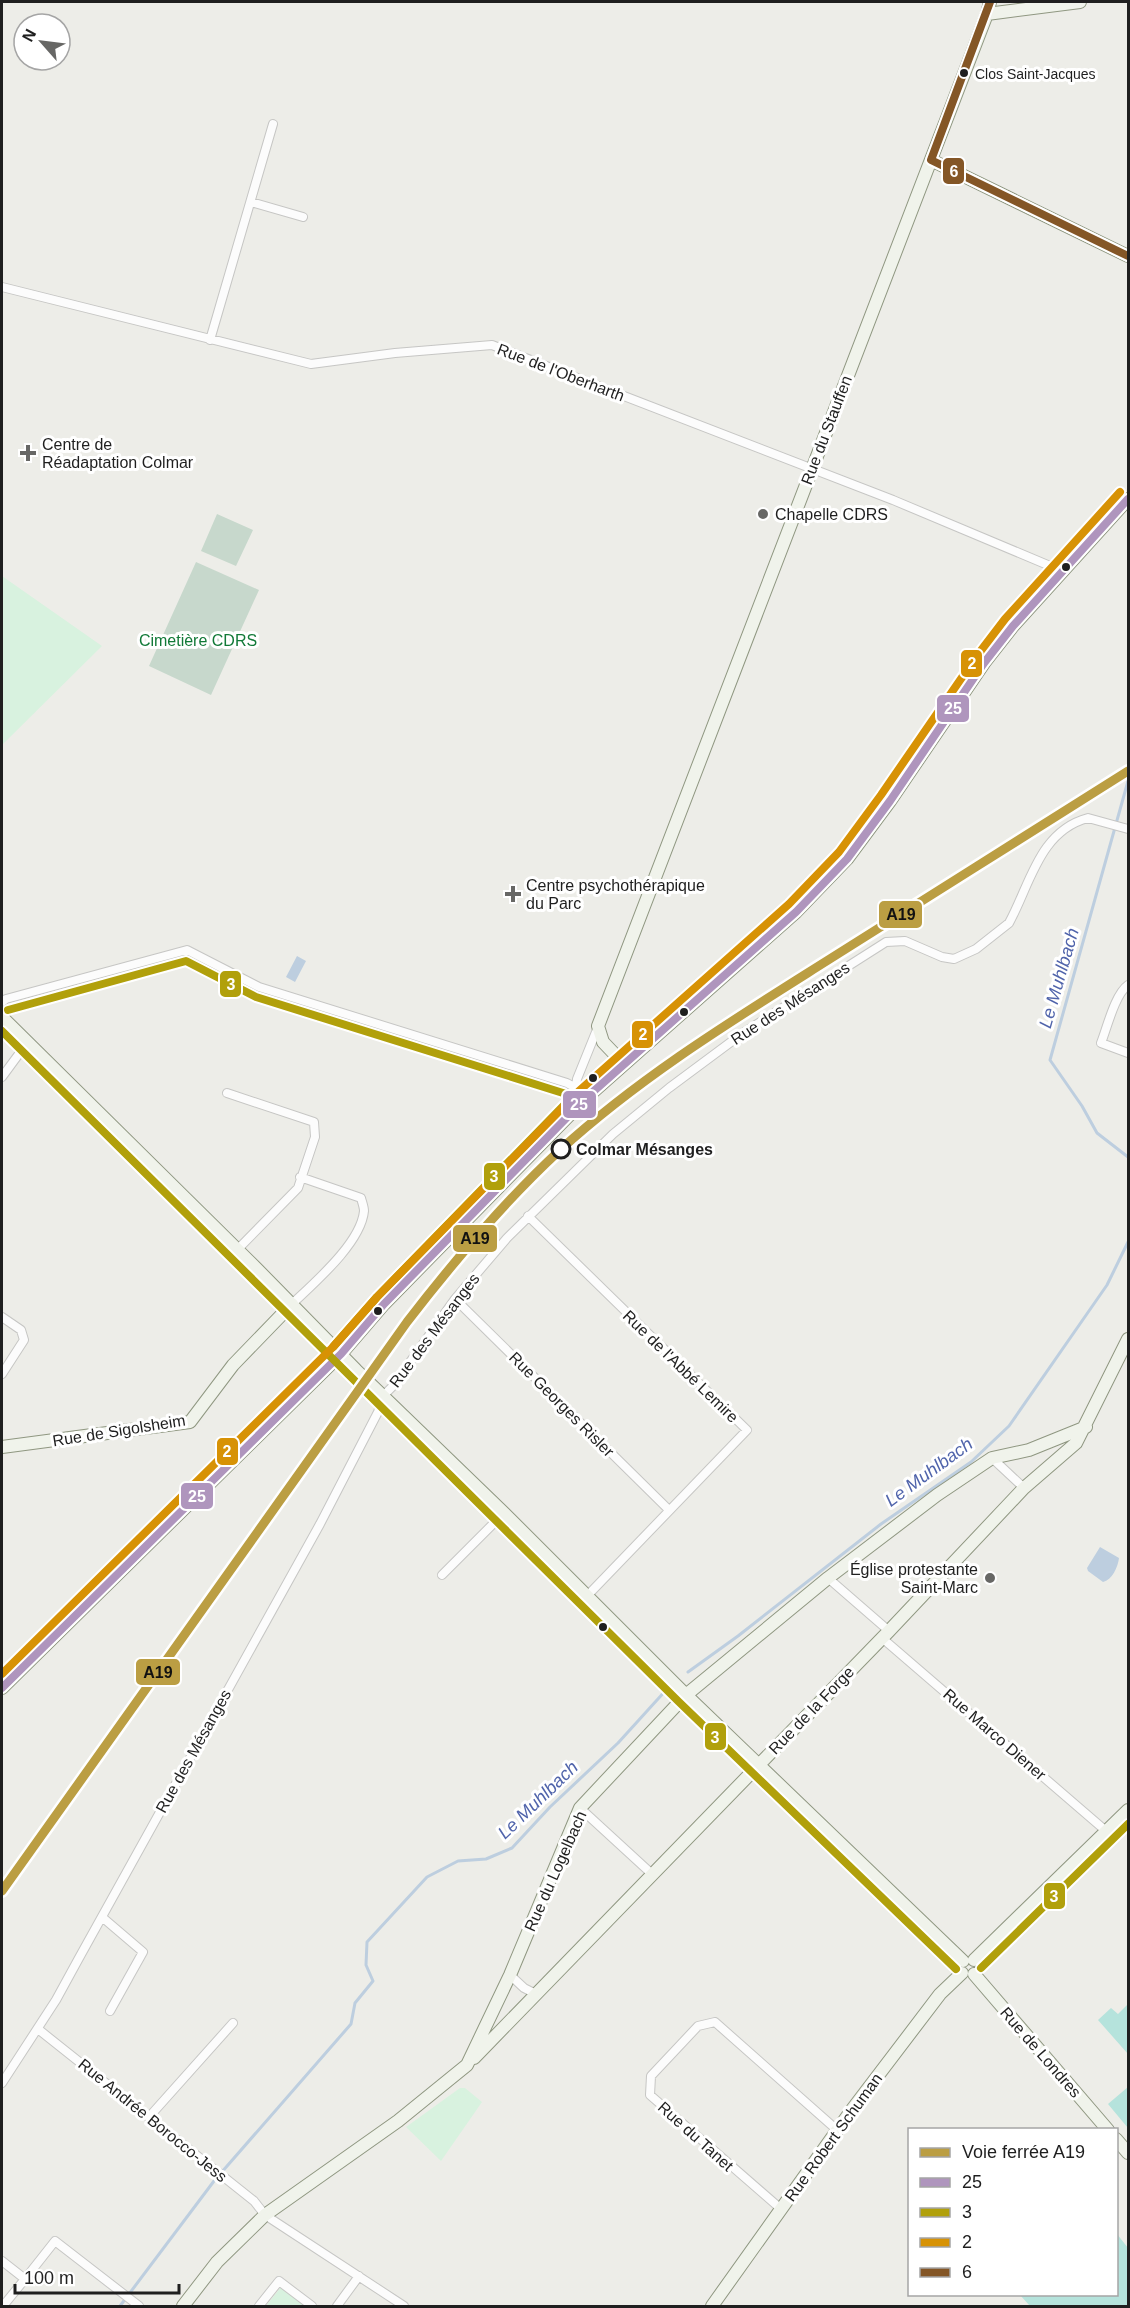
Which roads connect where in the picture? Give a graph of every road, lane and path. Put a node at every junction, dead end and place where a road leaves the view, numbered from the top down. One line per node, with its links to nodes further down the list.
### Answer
1 (990, 2): 3 (street, Rue du Stauffen)
2 (1080, 2): 3 (street)
3 (987, 14): 5 (street, Rue du Stauffen)
4 (273, 124): 6 (street)
5 (931, 160): 8 (street); 11 (street, Rue du Stauffen)
6 (251, 202): 7 (street); 10 (street)
7 (303, 217)
8 (1128, 256)
9 (2, 287): 10 (street, Rue de l'Oberharth)
10 (210, 340): 11 (street, Rue de l'Oberharth)
11 (811, 469): 13 (street, Rue de l'Oberharth); 18 (street, Rue du Stauffen)
12 (1128, 498): 13 (street)
13 (1062, 571): 21 (street)
14 (1125, 828): 27 (street, Rue des Mésanges)
15 (1128, 985): 20 (street)
16 (2, 1002): 23 (street)
17 (2, 1017): 19 (street, Rue de Londres)
18 (598, 1026): 21 (street); 23 (street, Rue du Stauffen)
19 (27, 1043): 22 (street); 28 (street, Rue de Londres)
20 (1128, 1053)
21 (624, 1064): 25 (street)
22 (2, 1077)
23 (576, 1088): 25 (street)
24 (227, 1093): 26 (street)
25 (586, 1098): 33 (street)
26 (300, 1177): 28 (street); 30 (street)
27 (528, 1216): 29 (street, Rue des Mésanges); 40 (street, Rue de l'Abbé Lemire)
28 (237, 1250): 30 (street, Rue de Londres)
29 (455, 1299): 35 (street, Rue des Mésanges); 40 (street, Rue Georges Risler)
30 (292, 1304): 33 (street, Rue de Londres); 37 (street, Rue de Sigolsheim)
31 (2, 1317): 34 (street)
32 (1128, 1339): 36 (street)
33 (340, 1354): 35 (street, Rue de Londres); 46 (street)
34 (2, 1374)
35 (383, 1396): 41 (street, Rue de Londres); 53 (street, Rue des Mésanges)
36 (1086, 1427): 38 (street, Rue du Logelbach); 39 (street, Rue de la Forge)
37 (2, 1447)
38 (992, 1458): 39 (street); 43 (street, Rue du Logelbach)
39 (1024, 1488): 45 (street, Rue de la Forge)
40 (668, 1509): 44 (street, Rue de l'Abbé Lemire)
41 (504, 1513): 42 (street); 44 (street, Rue de Londres)
42 (442, 1575)
43 (828, 1578): 45 (street, Rue Marco Diener); 47 (street, Rue du Logelbach)
44 (586, 1596): 47 (street, Rue de Londres)
45 (886, 1635): 48 (street, Rue de la Forge); 51 (street, Rue Marco Diener)
46 (2, 1688)
47 (686, 1695): 48 (street, Rue de Londres); 49 (street, Rue du Logelbach)
48 (759, 1764): 52 (street, Rue de la Forge); 54 (street, Rue de Londres)
49 (580, 1808): 52 (street); 55 (street, Rue du Logelbach)
50 (1128, 1810): 51 (street, Rue Robert Schuman)
51 (1106, 1831): 54 (street, Rue Robert Schuman)
52 (653, 1875): 56 (street, Rue de la Forge)
53 (102, 1917): 57 (street); 59 (street, Rue des Mésanges)
54 (968, 1967): 63 (street, Rue de Londres); 64 (street, Rue Robert Schuman)
55 (510, 1974): 56 (street); 60 (street, Rue du Logelbach)
56 (536, 1994): 60 (street, Rue de la Forge)
57 (110, 2011)
58 (233, 2023): 62 (street)
59 (38, 2029): 61 (street, Rue des Mésanges); 62 (street, Rue Andrée Borocco-Jess)
60 (467, 2065): 68 (street, Rue du Logelbach)
61 (2, 2083)
62 (149, 2117): 68 (street, Rue Andrée Borocco-Jess)
63 (1106, 2128)
64 (837, 2130): 67 (street, Rue Robert Schuman); 67 (street, Rue du Tanet)
65 (1118, 2141): 66 (street)
66 (1128, 2153)
67 (781, 2209): 79 (street, Rue Robert Schuman)
68 (265, 2215): 70 (street, Rue Andrée Borocco-Jess); 74 (street, Rue du Logelbach)
69 (2, 2261): 71 (street)
70 (360, 2276): 77 (street); 78 (street, Rue Andrée Borocco-Jess)
71 (25, 2279): 72 (street); 73 (street)
72 (135, 2304)
73 (3, 2307)
74 (183, 2307)
75 (259, 2307): 76 (street)
76 (312, 2307)
77 (337, 2307)
78 (404, 2307)
79 (712, 2307)

